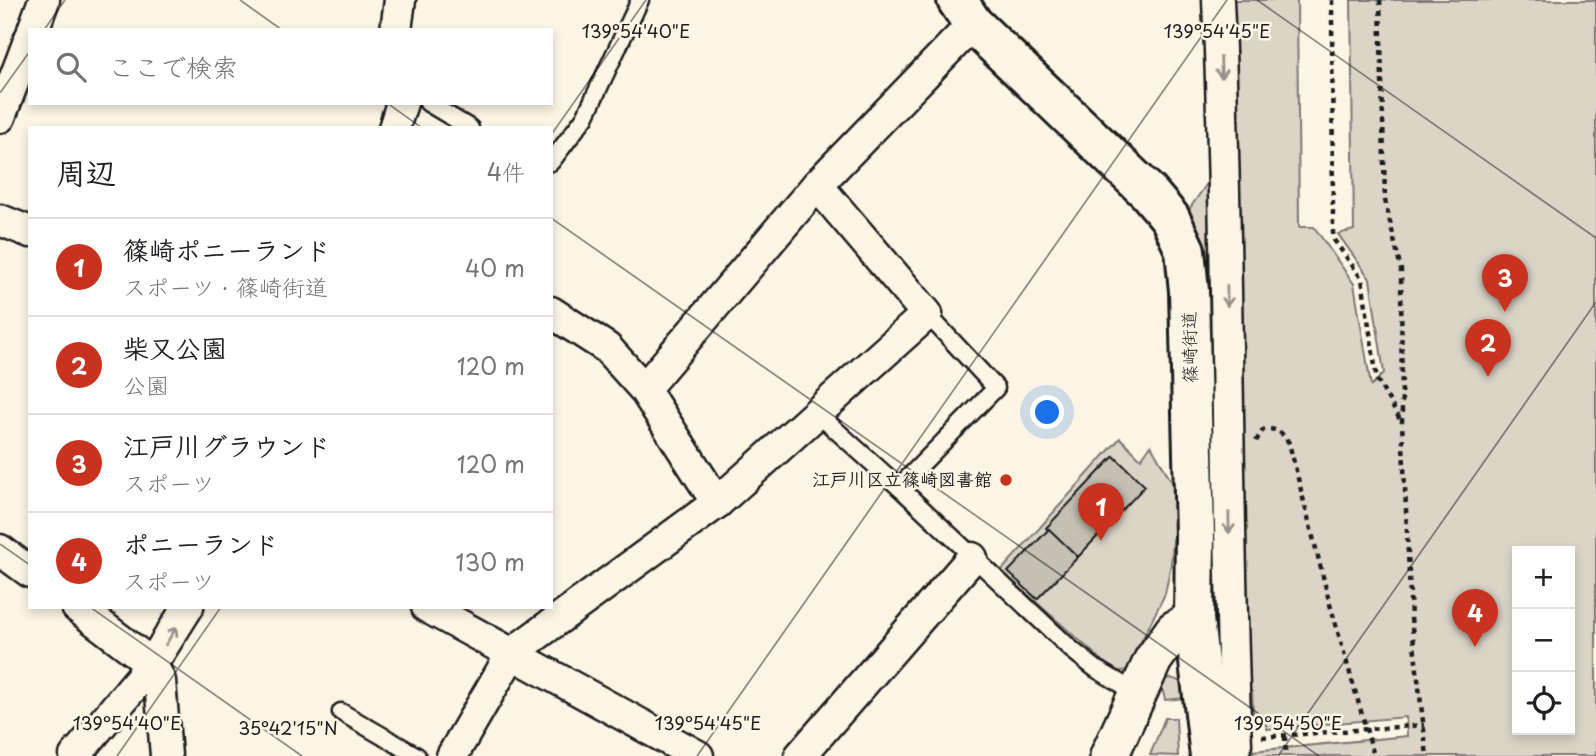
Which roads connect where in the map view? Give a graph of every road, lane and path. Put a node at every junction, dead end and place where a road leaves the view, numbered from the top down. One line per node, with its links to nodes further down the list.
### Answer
1 (44, 0): 8 (street)
2 (400, 0): 9 (street)
3 (640, 0): 16 (lane)
4 (1218, 0): 43 (street, one-way to 43)
5 (1332, 0): 24 (path)
6 (1380, 0): 24 (path)
7 (965, 12): 17 (street); 34 (main road, 篠崎街道)
8 (34, 28)
9 (396, 28)
10 (28, 43): 13 (street)
11 (401, 105): 14 (street)
12 (431, 105): 15 (lane)
13 (0, 117)
14 (395, 126)
15 (467, 126)
16 (553, 159)
17 (817, 186): 21 (street); 22 (street)
18 (0, 219): 19 (street)
19 (28, 231)
20 (553, 313): 22 (street)
21 (927, 314): 23 (street); 26 (lane)
22 (644, 389): 27 (street)
23 (818, 414): 26 (lane); 27 (street)
24 (1402, 424): 39 (path)
25 (1253, 447): 40 (path)
26 (899, 487): 29 (lane)
27 (718, 503): 35 (street)
28 (0, 550): 30 (street)
29 (972, 558): 37 (lane); 49 (street)
30 (28, 571)
31 (80, 609): 36 (street)
32 (187, 609): 36 (street, one-way to 32)
33 (431, 609): 35 (street)
34 (1194, 619): 37 (street); 43 (main road, 篠崎街道)
35 (512, 653): 47 (street); 48 (street)
36 (152, 664): 44 (street); 45 (street)
37 (1137, 693): 50 (street)
38 (341, 712): 46 (lane)
39 (1424, 725): 40 (path); 53 (path)
40 (1367, 728): 41 (path); 52 (path)
41 (1285, 736): 42 (path); 51 (path)
42 (1269, 737)
43 (1209, 753)
44 (75, 756)
45 (166, 756)
46 (417, 756)
47 (452, 756)
48 (698, 756)
49 (800, 756)
50 (1109, 756)
51 (1286, 756)
52 (1374, 756)
53 (1427, 756)

